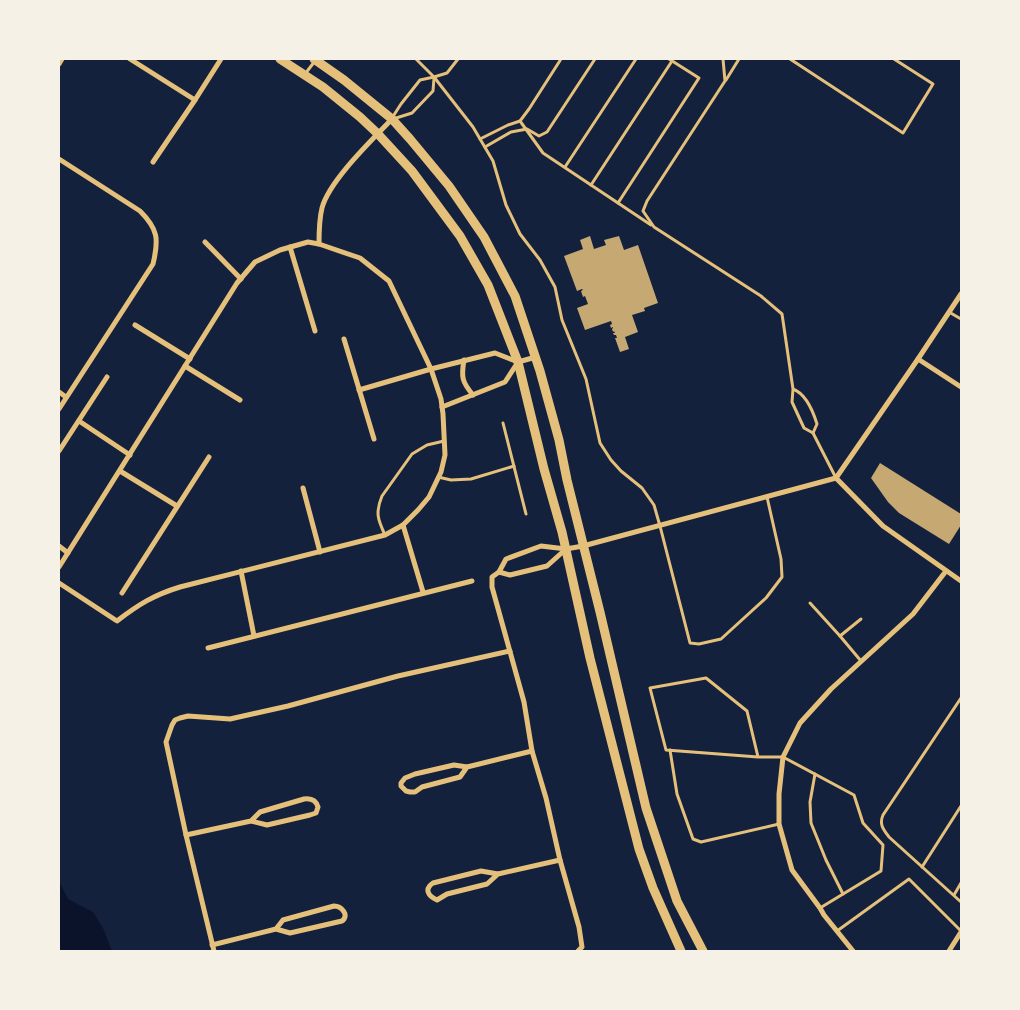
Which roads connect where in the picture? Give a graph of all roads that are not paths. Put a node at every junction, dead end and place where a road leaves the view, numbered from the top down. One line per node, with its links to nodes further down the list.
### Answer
1 (62, 59): 16 (street)
2 (130, 59): 20 (street)
3 (221, 59): 20 (street)
4 (280, 59): 17 (main road)
5 (316, 59): 17 (lane); 21 (main road)
6 (416, 59): 18 (lane)
7 (458, 59): 18 (lane)
8 (562, 59): 22 (lane)
9 (595, 59): 23 (lane)
10 (636, 59): 29 (lane)
11 (723, 59): 19 (lane)
12 (740, 59): 19 (lane)
13 (790, 59): 14 (lane)
14 (894, 59)
15 (670, 60): 30 (lane); 31 (lane)
16 (59, 64)
17 (305, 75): 24 (main road)
18 (434, 78): 21 (lane); 21 (lane); 25 (lane)
19 (725, 81): 32 (lane)
20 (195, 100): 28 (street)
21 (392, 119): 24 (street); 43 (main road)
22 (520, 121): 23 (lane); 25 (lane)
23 (527, 129): 26 (lane); 29 (lane)
24 (378, 134): 34 (street); 47 (main road)
25 (480, 139): 26 (lane)
26 (484, 147): 77 (lane)
27 (59, 158): 56 (street)
28 (153, 162)
29 (565, 168): 30 (lane)
30 (591, 185): 31 (lane)
31 (618, 202): 32 (lane)
32 (654, 226): 53 (lane)
33 (205, 242): 36 (street)
34 (320, 244): 35 (street); 49 (street)
35 (290, 247): 36 (street); 41 (street)
36 (240, 279): 44 (street)
37 (961, 294): 38 (street)
38 (949, 312): 39 (lane); 45 (street)
39 (961, 320)
40 (135, 325): 44 (street)
41 (315, 331)
42 (344, 339): 52 (street)
43 (536, 357): 47 (street); 80 (main road)
44 (190, 359): 48 (street)
45 (918, 359): 51 (street); 71 (street)
46 (464, 360): 47 (street); 49 (street); 55 (street)
47 (518, 362): 55 (street); 81 (main road)
48 (185, 366): 57 (street); 66 (street)
49 (431, 369): 52 (street); 58 (street)
50 (107, 377): 60 (street)
51 (961, 387)
52 (359, 390): 63 (street)
53 (793, 390): 62 (lane); 62 (lane)
54 (59, 392): 56 (street)
55 (473, 395): 58 (street)
56 (66, 397): 59 (street)
57 (240, 400)
58 (442, 407): 64 (street)
59 (59, 409)
60 (78, 421): 65 (street); 66 (street)
61 (503, 423): 68 (lane)
62 (813, 433): 71 (lane)
63 (374, 439)
64 (444, 440): 70 (street); 78 (lane)
65 (59, 451)
66 (130, 455): 69 (street)
67 (209, 457): 74 (street)
68 (514, 466): 70 (lane); 75 (lane)
69 (120, 471): 74 (street); 83 (street)
70 (438, 477): 76 (street)
71 (836, 478): 73 (street); 85 (street)
72 (304, 488): 82 (street)
73 (767, 497): 77 (street); 77 (lane)
74 (177, 506): 92 (street)
75 (526, 514)
76 (403, 525): 78 (street); 91 (street)
77 (660, 526): 80 (street)
78 (385, 535): 82 (street)
79 (59, 546): 83 (street)
80 (583, 546): 81 (street); 126 (main road)
81 (566, 549): 87 (street); 87 (street); 125 (main road)
82 (320, 552): 86 (street)
83 (68, 553): 84 (street)
84 (59, 567)
85 (946, 571): 89 (street); 99 (street)
86 (241, 572): 90 (street); 95 (street)
87 (498, 572): 98 (street)
88 (472, 581): 91 (street)
89 (961, 581)
90 (59, 583)
91 (423, 592): 95 (street)
92 (122, 593)
93 (810, 603): 96 (lane)
94 (861, 619): 96 (lane)
95 (254, 636): 97 (street)
96 (840, 636): 99 (lane)
97 (208, 648)
98 (510, 651): 102 (street); 110 (street)
99 (862, 662): 104 (street)
100 (961, 698): 112 (lane)
101 (670, 750): 103 (lane); 103 (lane); 109 (lane)
102 (532, 751): 105 (street); 111 (street)
103 (758, 757): 104 (lane)
104 (783, 757): 106 (lane); 109 (street)
105 (467, 767): 105 (street)
106 (815, 774): 115 (lane); 115 (lane)
107 (961, 806): 112 (lane)
108 (251, 821): 108 (street); 110 (street)
109 (779, 824): 118 (street)
110 (186, 835): 122 (street)
111 (560, 860): 113 (street); 124 (street)
112 (922, 867): 116 (lane)
113 (498, 874): 113 (street)
114 (961, 883): 116 (lane)
115 (844, 894): 118 (lane)
116 (953, 895): 117 (lane)
117 (961, 902)
118 (820, 908): 120 (street)
119 (276, 929): 119 (street); 122 (street)
120 (837, 931): 121 (lane); 127 (street)
121 (961, 931): 128 (street)
122 (212, 945): 123 (street)
123 (214, 951)
124 (578, 951)
125 (681, 951)
126 (703, 951)
127 (853, 951)
128 (949, 951)

